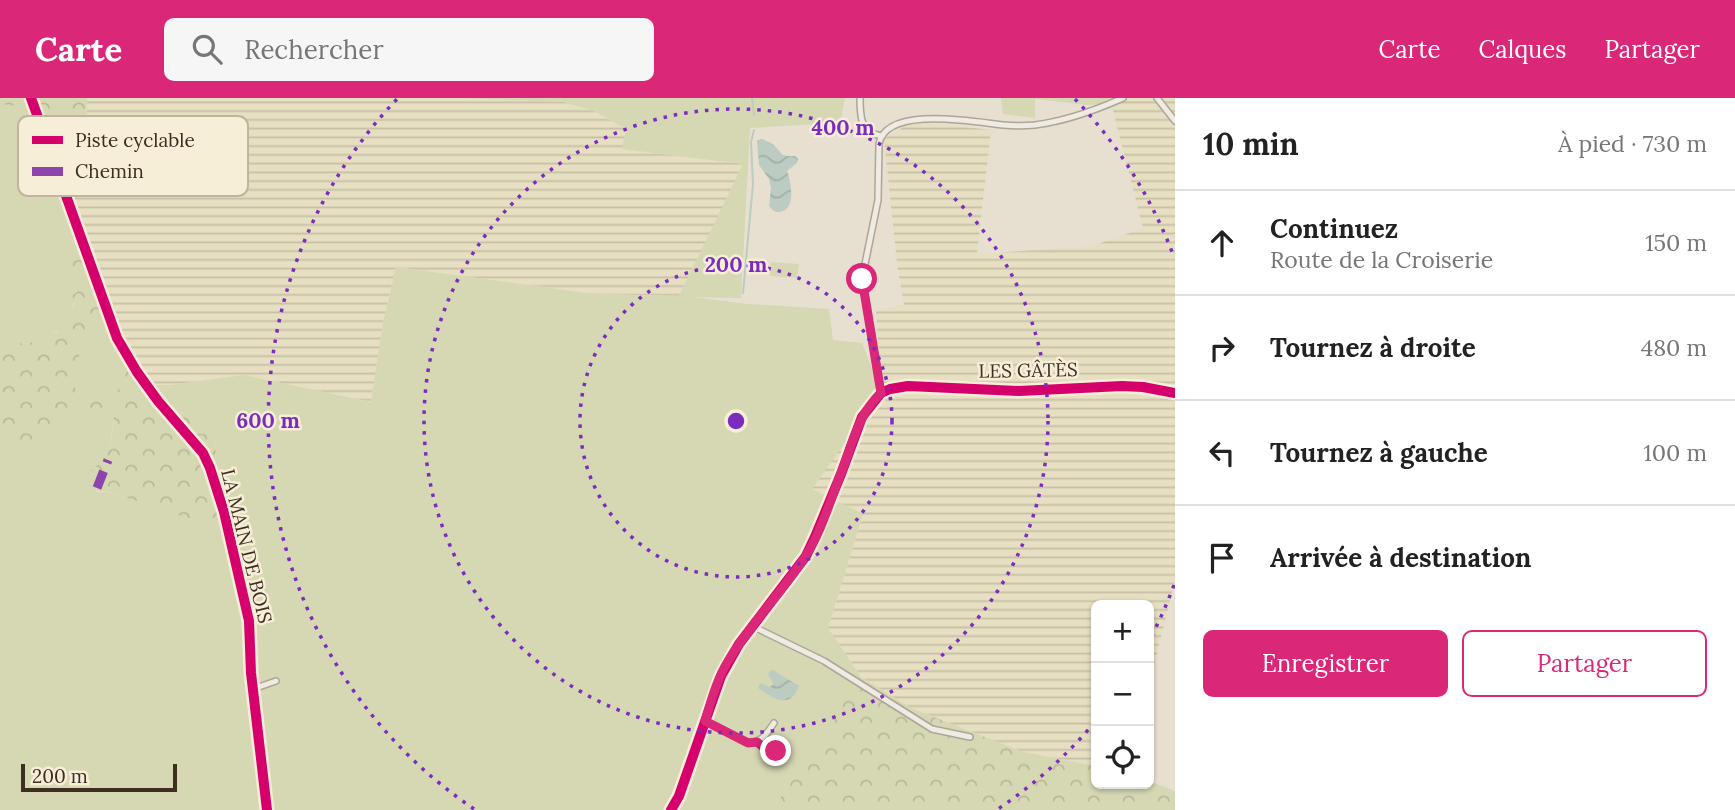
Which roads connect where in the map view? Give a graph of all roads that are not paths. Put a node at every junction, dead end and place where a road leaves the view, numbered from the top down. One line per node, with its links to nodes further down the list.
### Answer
1 (31, 98): 5 (street, LA MAIN DE BOIS)
2 (860, 98): 7 (street)
3 (1123, 98): 7 (street)
4 (1157, 98): 6 (street)
5 (37, 116)
6 (1175, 121)
7 (880, 136): 9 (street)
8 (66, 196): 13 (street, LA MAIN DE BOIS)
9 (881, 393): 10 (street, LES GÂTÈS); 11 (street)
10 (1175, 393)
11 (752, 626): 14 (street); 16 (street)
12 (275, 681): 13 (street)
13 (253, 690): 19 (street, LA MAIN DE BOIS)
14 (705, 721): 17 (street); 20 (street)
15 (774, 723): 17 (street)
16 (970, 737)
17 (757, 742): 18 (street)
18 (786, 753)
19 (267, 810)
20 (671, 810)

